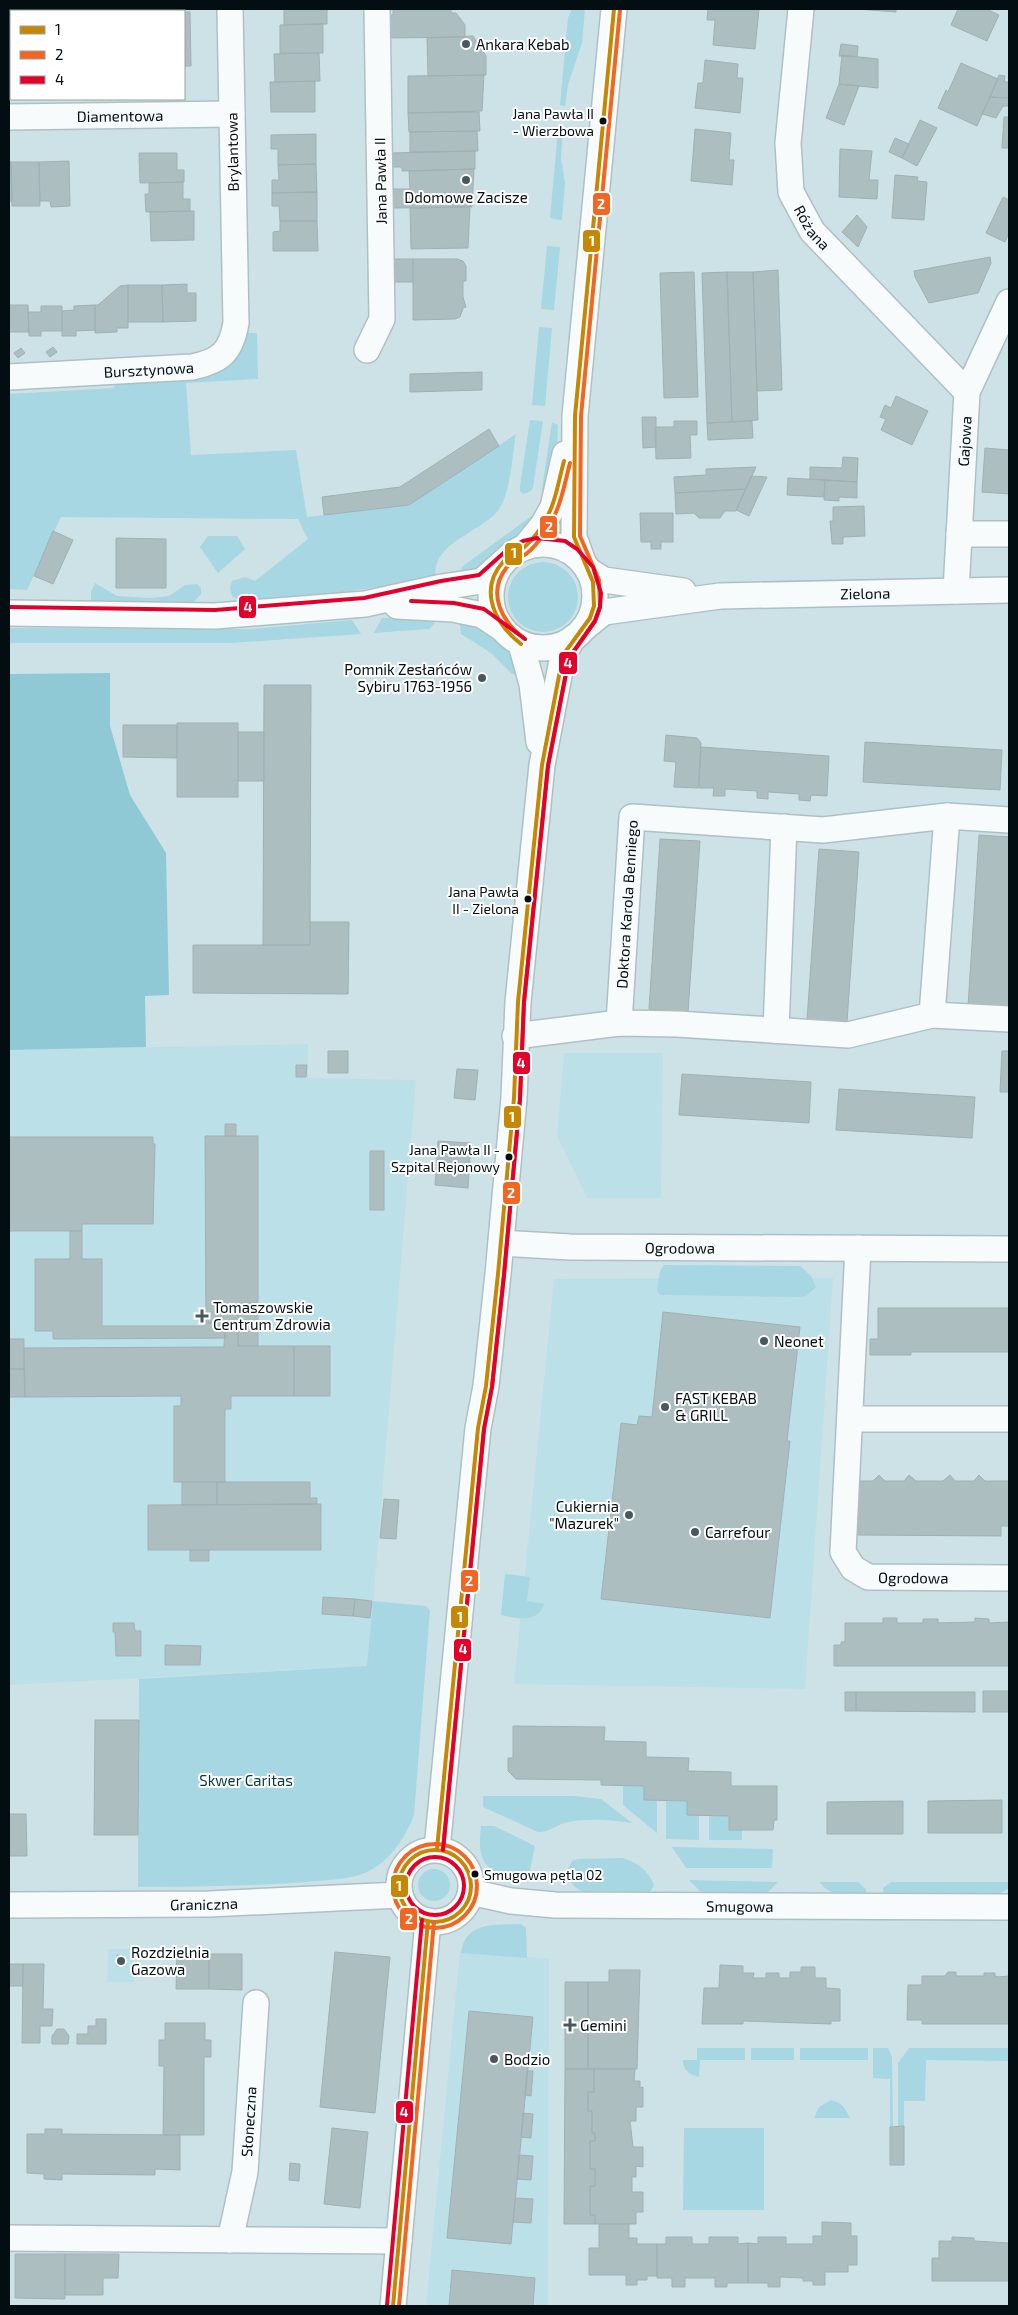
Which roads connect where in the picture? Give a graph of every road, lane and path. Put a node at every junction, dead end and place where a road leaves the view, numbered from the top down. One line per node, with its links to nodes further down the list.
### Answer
1 (230, 9): 5 (street, Brylantowa)
2 (376, 9): 9 (street, Jana Pawła II)
3 (614, 9): 12 (street)
4 (801, 9): 11 (street, Różana)
5 (232, 114): 6 (street, Diamentowa); 7 (street, Brylantowa)
6 (9, 117)
7 (236, 295): 10 (street, Bursztynowa)
8 (1009, 302): 11 (street, Gajowa)
9 (367, 350)
10 (9, 377)
11 (967, 392): 13 (street, Gajowa)
12 (575, 416): 15 (street); 17 (street)
13 (959, 534): 14 (street); 19 (street, Gajowa)
14 (1009, 534)
15 (524, 547): 16 (street); 17 (street)
16 (502, 564): 21 (street); 23 (street)
17 (585, 566): 20 (street, Zielona); 24 (street)
18 (1009, 590): 19 (street, Zielona)
19 (956, 591): 20 (street, Zielona)
20 (720, 596): 24 (street, Zielona)
21 (365, 604): 22 (street); 23 (street)
22 (9, 613)
23 (500, 627): 25 (street)
24 (578, 633): 25 (street); 26 (street)
25 (521, 644): 26 (street)
26 (542, 764): 34 (street)
27 (947, 816): 28 (street, Doktora Karola Benniego); 29 (street, Doktora Karola Benniego); 30 (street)
28 (1009, 820)
29 (784, 827): 32 (street, Doktora Karola Benniego); 33 (street)
30 (932, 1015): 31 (street); 33 (street)
31 (1009, 1019)
32 (619, 1023): 33 (street); 34 (street)
33 (776, 1030)
34 (515, 1036): 35 (street)
35 (501, 1244): 36 (street, Ogrodowa); 41 (street)
36 (858, 1248): 37 (street, Ogrodowa); 38 (street, Ogrodowa)
37 (1009, 1249)
38 (850, 1419): 39 (street); 40 (street, Ogrodowa)
39 (1009, 1419)
40 (1009, 1578)
41 (437, 1849): 42 (street); 43 (street)
42 (471, 1892): 45 (street, Smugowa); 46 (street)
43 (400, 1895): 44 (street, Graniczna); 46 (street)
44 (9, 1905)
45 (1009, 1907)
46 (428, 1921): 50 (street)
47 (256, 2003): 49 (street, Słoneczna)
48 (9, 2238): 49 (street)
49 (230, 2240): 50 (street)
50 (399, 2241): 51 (street)
51 (393, 2306)

